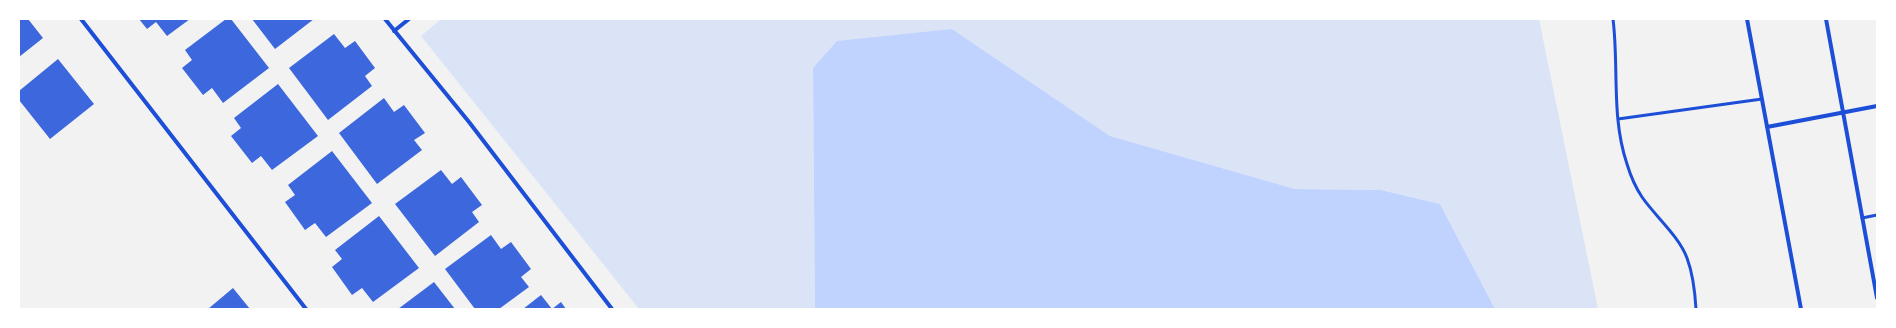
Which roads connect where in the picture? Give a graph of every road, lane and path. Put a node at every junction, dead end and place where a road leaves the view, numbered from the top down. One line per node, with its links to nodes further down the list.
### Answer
1 (81, 19): 16 (street)
2 (385, 19): 7 (street)
3 (409, 19): 7 (street)
4 (1613, 19): 11 (lane)
5 (1747, 19): 8 (street)
6 (1826, 19): 10 (street)
7 (394, 31): 17 (street)
8 (1762, 99): 11 (lane); 12 (street)
9 (1877, 106): 10 (street)
10 (1844, 112): 12 (street); 14 (street)
11 (1618, 119): 18 (lane)
12 (1767, 127): 19 (street)
13 (1877, 215): 14 (lane)
14 (1862, 218): 15 (street)
15 (1877, 298)
16 (306, 309)
17 (612, 309)
18 (1696, 309)
19 (1801, 309)

